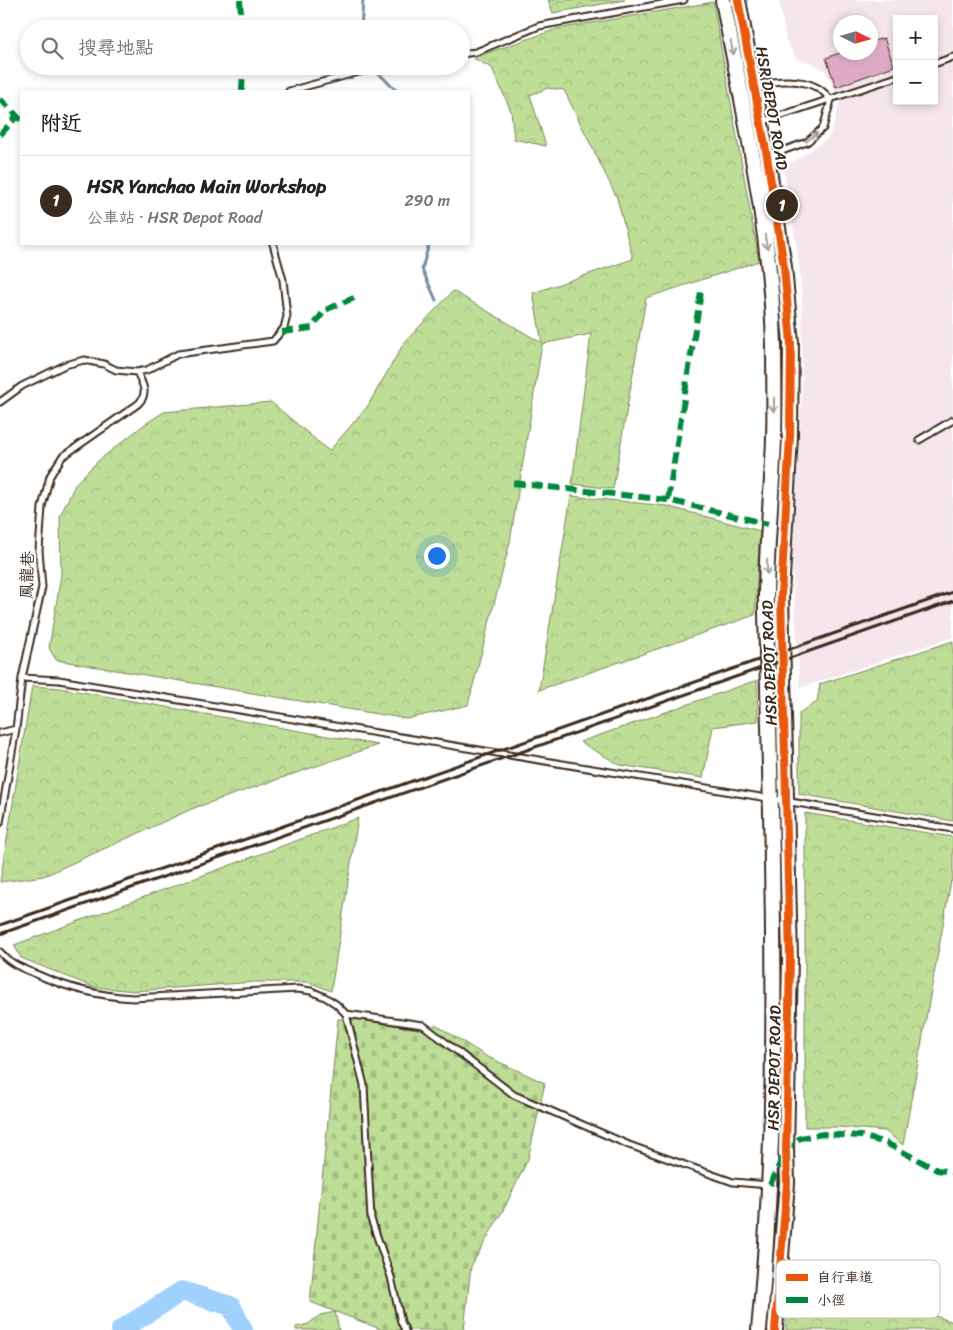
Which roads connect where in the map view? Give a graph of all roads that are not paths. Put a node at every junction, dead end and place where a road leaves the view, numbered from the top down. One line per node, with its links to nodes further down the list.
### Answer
1 (684, 0): 4 (lane)
2 (723, 0): 13 (street, HSR DEPOT ROAD, one-way to 13)
3 (738, 0): 9 (street, HSR DEPOT ROAD)
4 (470, 53)
5 (953, 57): 6 (lane)
6 (938, 63)
7 (348, 75): 10 (lane)
8 (893, 78): 11 (lane)
9 (754, 86): 11 (lane); 12 (street, HSR DEPOT ROAD)
10 (293, 90)
11 (832, 100): 12 (lane); 14 (lane, one-way to 11)
12 (761, 122): 13 (lane); 14 (street, HSR DEPOT ROAD)
13 (746, 127): 23 (street, HSR DEPOT ROAD, one-way to 23)
14 (767, 156): 24 (street, HSR DEPOT ROAD)
15 (273, 245): 16 (lane)
16 (137, 372): 17 (lane); 20 (lane, 鳳龍巷)
17 (0, 402)
18 (953, 420): 19 (lane)
19 (919, 440)
20 (22, 678): 21 (lane, 鳳龍巷); 23 (lane)
21 (16, 729): 22 (lane); 25 (lane, 鳳龍巷)
22 (0, 733)
23 (772, 798): 24 (lane); 29 (street, HSR DEPOT ROAD)
24 (786, 801): 26 (lane); 30 (street, HSR DEPOT ROAD)
25 (0, 823)
26 (953, 829)
27 (0, 952): 28 (lane)
28 (346, 1014): 29 (lane); 31 (lane)
29 (770, 1185): 32 (street, HSR DEPOT ROAD)
30 (781, 1260)
31 (405, 1330)
32 (759, 1330)

